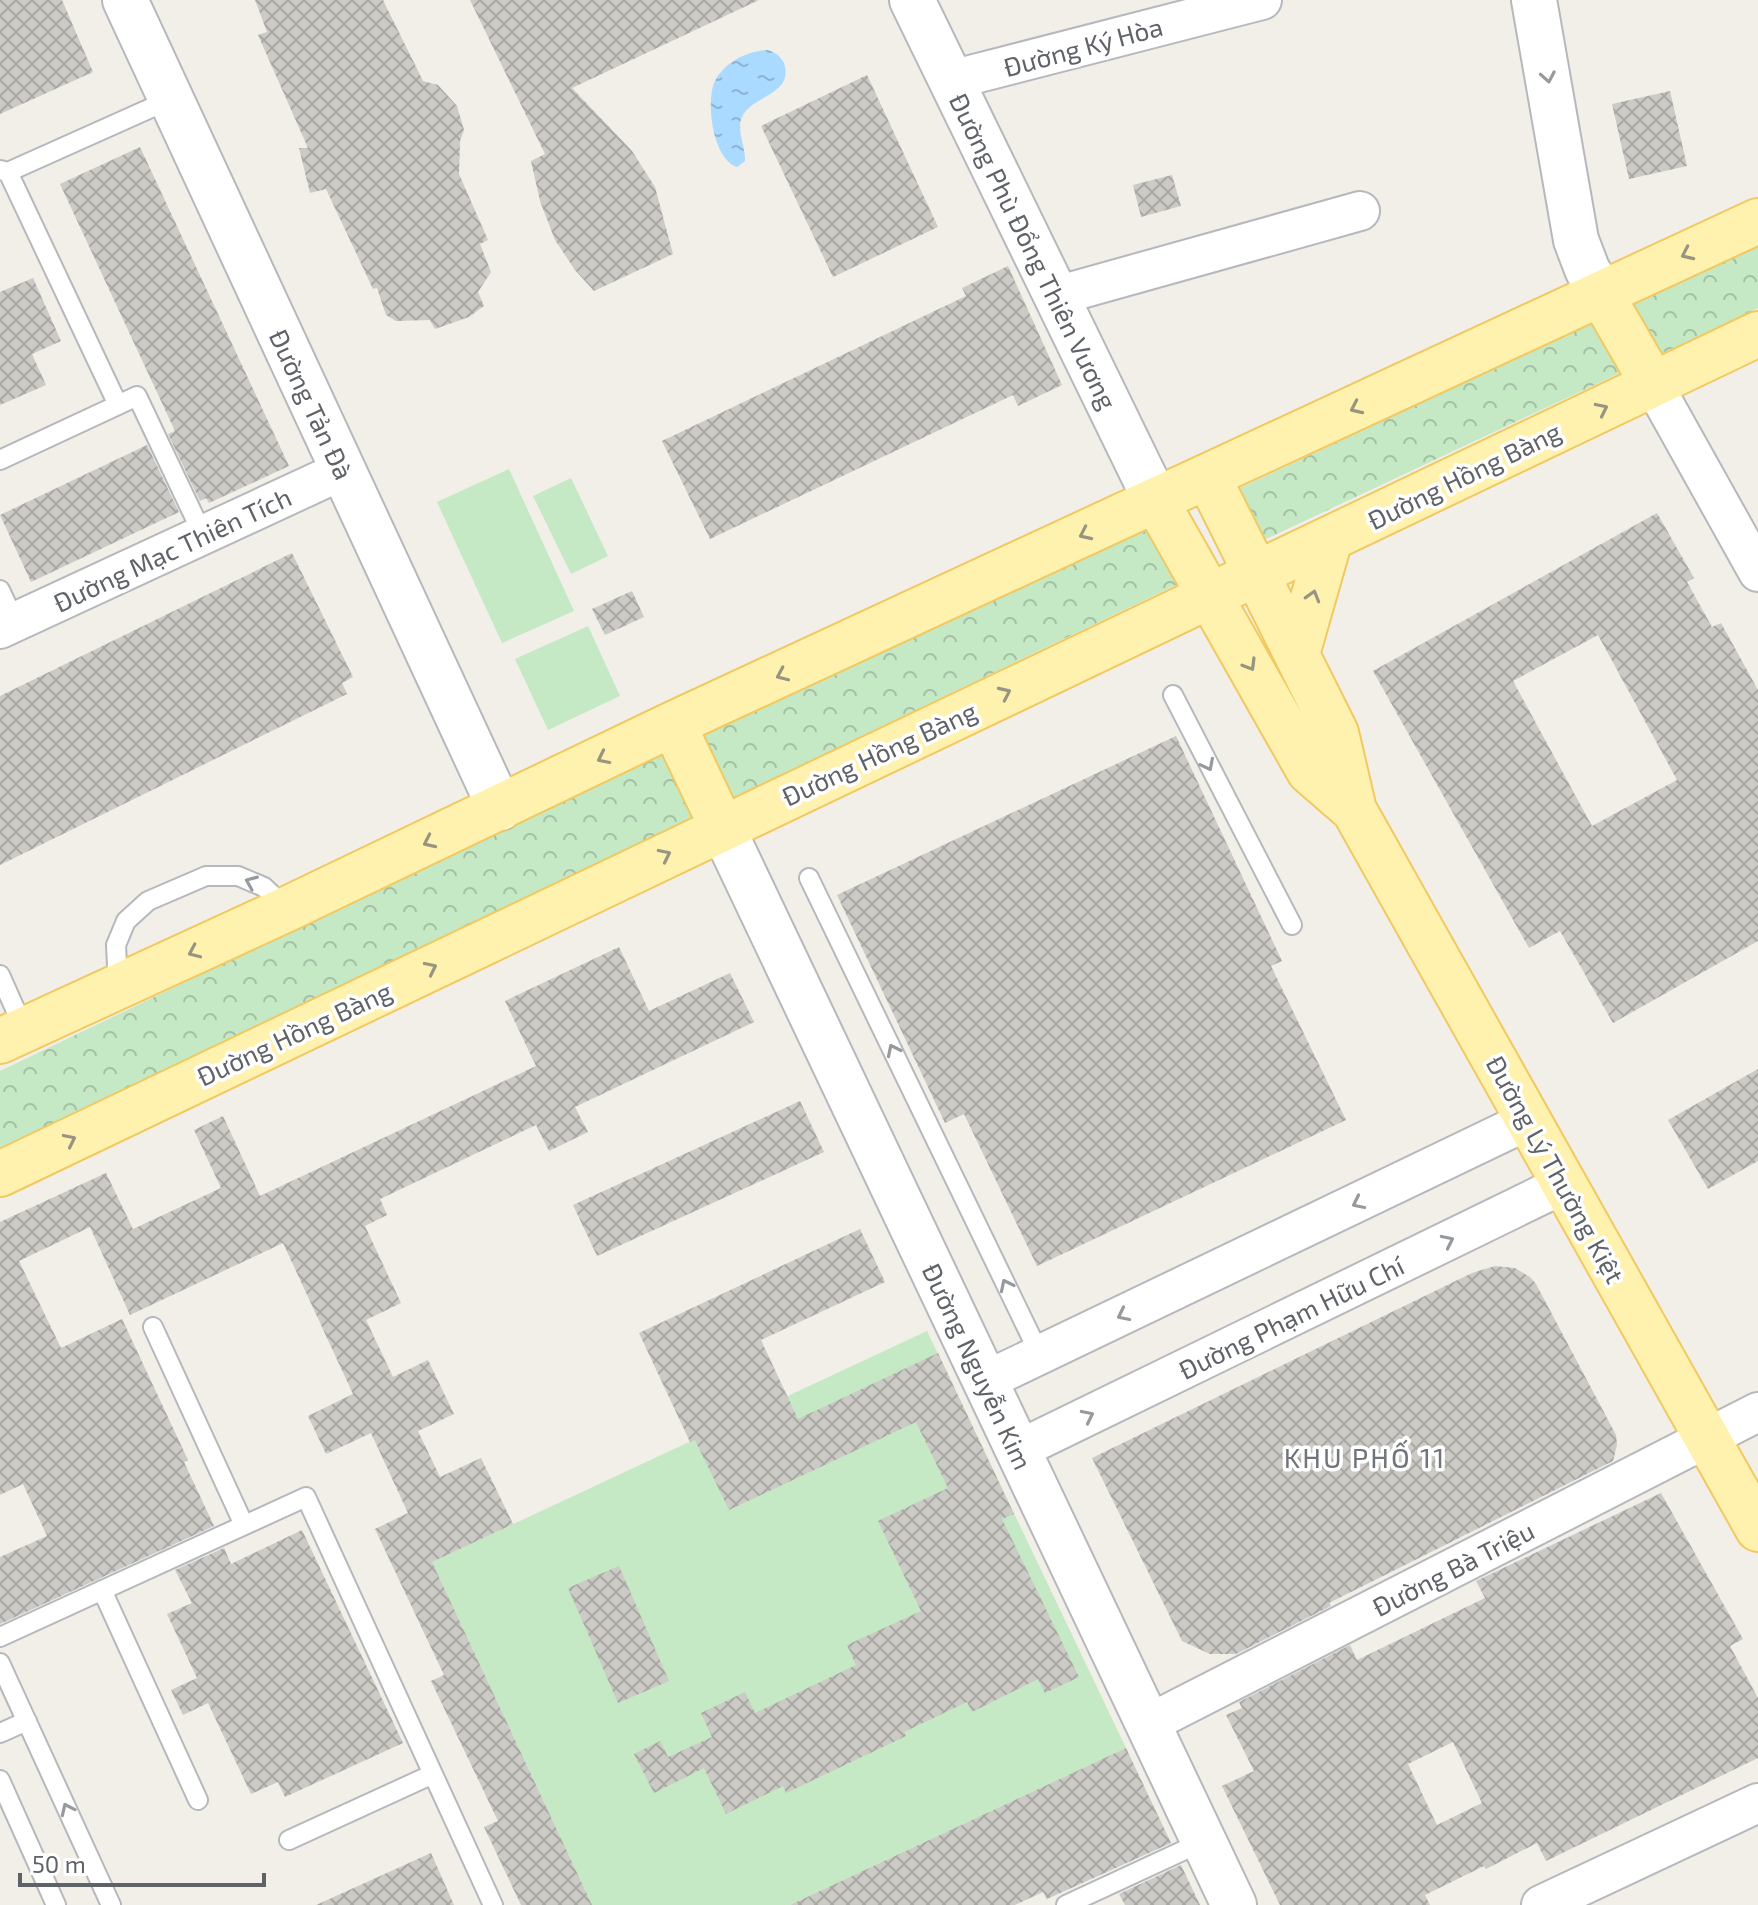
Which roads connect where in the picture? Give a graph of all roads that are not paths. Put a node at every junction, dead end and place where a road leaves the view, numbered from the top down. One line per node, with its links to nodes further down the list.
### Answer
1 (125, 0): 6 (street, Đường Tản Đà)
2 (912, 0): 5 (street, Đường Phù Đổng Thiên Vương)
3 (1262, 0): 5 (street, Đường Ký Hòa)
4 (1534, 0): 10 (street, one-way to 10)
5 (951, 80): 11 (street, Đường Phù Đổng Thiên Vương)
6 (171, 99): 7 (lane); 16 (street, Đường Tản Đà)
7 (4, 171): 14 (lane)
8 (1360, 211): 11 (street)
9 (1758, 221): 10 (main road, one-way to 10)
10 (1601, 294): 13 (main road); 17 (main road, one-way to 17)
11 (1056, 296): 18 (street, Đường Phù Đổng Thiên Vương)
12 (1758, 334): 13 (main road, Đường Hồng Bàng)
13 (1653, 384): 20 (main road, Đường Hồng Bàng, one-way to 13); 21 (street)
14 (118, 405): 15 (lane); 19 (lane)
15 (0, 460)
16 (343, 470): 19 (street, Đường Mạc Thiên Tích); 28 (street, Đường Tản Đà)
17 (1208, 477): 18 (main road); 22 (main road, Đường Lý Thường Kiệt)
18 (1156, 501): 23 (main road, Đường Lý Thường Kiệt); 27 (main road, one-way to 27)
19 (203, 535): 24 (street, Đường Mạc Thiên Tích)
20 (1330, 539): 22 (main road, Đường Hồng Bàng); 25 (main road, one-way to 20)
21 (1758, 572)
22 (1258, 574): 23 (main road, Đường Hồng Bàng); 25 (main road, Đường Lý Thường Kiệt)
23 (1210, 598): 29 (main road, Đường Lý Thường Kiệt, one-way to 29); 30 (main road, Đường Hồng Bàng, one-way to 23)
24 (5, 613)
25 (1297, 654): 29 (main road, Đường Lý Thường Kiệt)
26 (1173, 695): 33 (lane, one-way to 33)
27 (673, 724): 28 (main road, one-way to 28); 30 (main road)
28 (500, 808): 32 (main road, one-way to 32)
29 (1354, 810): 37 (main road, Đường Lý Thường Kiệt)
30 (722, 827): 38 (main road, Đường Hồng Bàng, one-way to 30); 42 (street, Đường Nguyễn Kim)
31 (809, 878): 41 (lane, one-way to 31)
32 (287, 909): 35 (main road, one-way to 35); 35 (lane, one-way to 35)
33 (1292, 925)
34 (0, 975): 36 (lane)
35 (118, 986): 36 (main road)
36 (12, 1035)
37 (1529, 1120): 39 (main road, Đường Lý Thường Kiệt); 41 (street, one-way to 41)
38 (0, 1174)
39 (1564, 1184): 44 (main road, Đường Lý Thường Kiệt); 45 (street, Đường Phạm Hữu Chí, one-way to 39)
40 (153, 1327): 46 (lane)
41 (1040, 1355): 42 (street)
42 (985, 1381): 45 (street, Đường Nguyễn Kim)
43 (1758, 1412): 44 (street, Đường Bà Triệu)
44 (1707, 1438): 47 (main road, Đường Lý Thường Kiệt); 52 (street, Đường Bà Triệu)
45 (1018, 1450): 52 (street, Đường Nguyễn Kim)
46 (244, 1525): 48 (lane); 54 (lane)
47 (1758, 1529)
48 (102, 1590): 49 (lane); 56 (lane)
49 (0, 1637)
50 (0, 1663): 51 (lane)
51 (27, 1721): 53 (lane); 62 (lane, one-way to 51)
52 (1148, 1724): 59 (street, Đường Nguyễn Kim)
53 (0, 1733)
54 (433, 1774): 58 (lane); 63 (lane)
55 (0, 1780): 61 (lane)
56 (198, 1800)
57 (1758, 1803): 66 (street)
58 (289, 1840)
59 (1204, 1841): 60 (lane); 65 (street, Đường Nguyễn Kim)
60 (1092, 1900): 64 (lane)
61 (56, 1905)
62 (111, 1905)
63 (493, 1905)
64 (1066, 1905)
65 (1234, 1905)
66 (1541, 1905)

